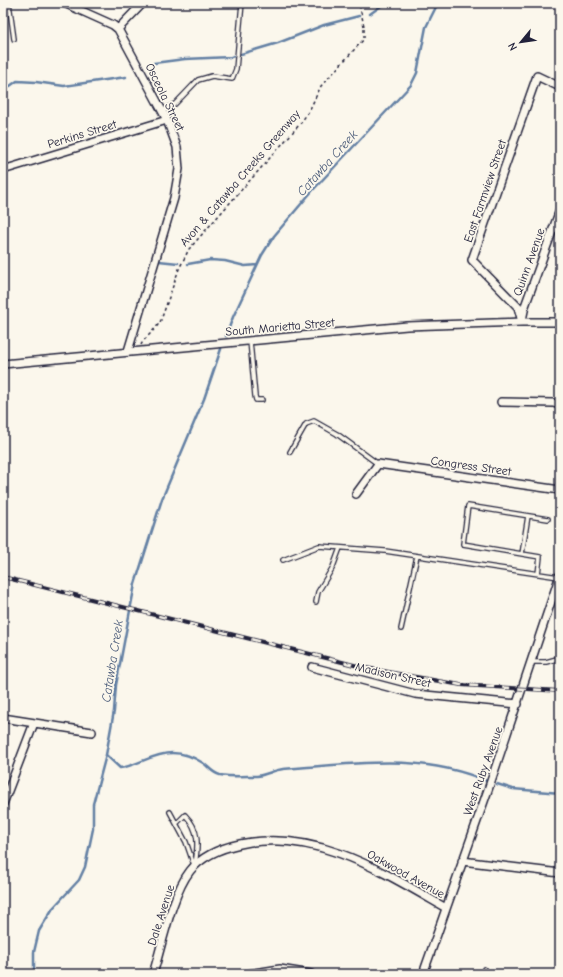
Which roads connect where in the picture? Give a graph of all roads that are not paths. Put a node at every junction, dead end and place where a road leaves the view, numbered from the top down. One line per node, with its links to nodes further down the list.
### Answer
1 (10, 3): 6 (lane)
2 (64, 3): 5 (street)
3 (143, 3): 5 (street)
4 (242, 3): 8 (lane)
5 (118, 29): 8 (street, Osceola Street)
6 (14, 39)
7 (560, 87): 12 (street, East Farmview Street)
8 (162, 111): 9 (street, Osceola Street)
9 (167, 120): 10 (street, Perkins Street); 15 (street, Osceola Street)
10 (3, 170)
11 (560, 210): 12 (street, Quinn Avenue)
12 (522, 322): 13 (street, South Marietta Street); 14 (street, South Marietta Street)
13 (560, 322)
14 (250, 340): 15 (street, South Marietta Street); 17 (lane)
15 (128, 351): 16 (street, South Marietta Street)
16 (3, 364)
17 (262, 400)
18 (501, 402): 19 (street)
19 (560, 405)
20 (290, 452): 21 (lane)
21 (378, 464): 22 (street, Congress Street); 23 (street)
22 (560, 490)
23 (356, 494)
24 (528, 516): 25 (lane); 27 (lane); 27 (lane)
25 (548, 519)
26 (340, 548): 28 (lane); 29 (lane); 33 (lane)
27 (522, 554): 30 (lane)
28 (417, 556): 30 (lane); 34 (lane)
29 (283, 560)
30 (538, 574): 31 (lane)
31 (560, 576): 32 (street, West Ruby Avenue)
32 (558, 586): 36 (street, West Ruby Avenue)
33 (316, 602)
34 (401, 629)
35 (560, 658): 36 (lane)
36 (532, 662): 38 (street, West Ruby Avenue)
37 (312, 667): 38 (street, Madison Street)
38 (518, 704): 45 (street, West Ruby Avenue)
39 (3, 718): 40 (street)
40 (34, 723): 41 (street); 42 (street)
41 (92, 732)
42 (3, 804)
43 (170, 812): 44 (lane)
44 (177, 823): 46 (lane); 46 (lane)
45 (462, 861): 47 (street); 48 (street, West Ruby Avenue)
46 (195, 866): 48 (street, Oakwood Avenue); 50 (street, Dale Avenue)
47 (560, 873)
48 (446, 908): 53 (street, West Ruby Avenue)
49 (484, 969): 54 (lane)
50 (153, 974)
51 (248, 974): 52 (street)
52 (311, 974)
53 (423, 974)
54 (483, 974)

